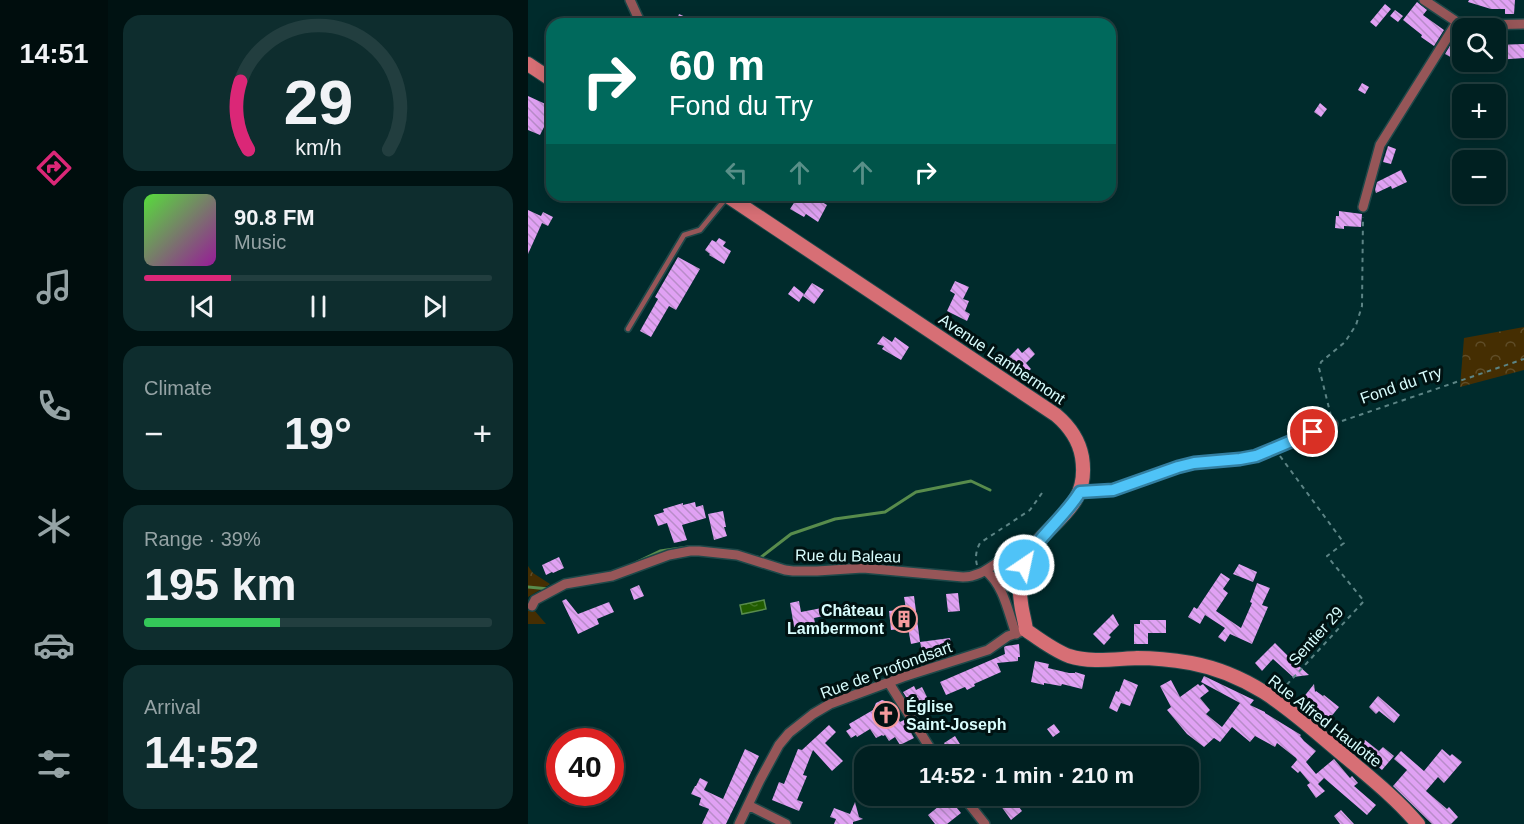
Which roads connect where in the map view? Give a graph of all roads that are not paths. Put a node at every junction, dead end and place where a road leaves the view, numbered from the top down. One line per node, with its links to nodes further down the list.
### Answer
1 (630, 0): 3 (street)
2 (1424, 0): 4 (street)
3 (638, 18)
4 (1452, 19)
5 (1506, 24): 6 (street)
6 (1524, 24)
7 (1452, 30): 12 (street)
8 (528, 64): 9 (street)
9 (546, 76)
10 (723, 201): 13 (lane)
11 (734, 201): 15 (street, Avenue Lambermont)
12 (1363, 207)
13 (628, 328)
14 (1333, 424): 15 (street)
15 (1080, 492): 16 (street)
16 (1029, 554): 17 (street, Rue du Baleau); 19 (street)
17 (983, 572): 18 (street, Rue du Baleau); 19 (street)
18 (532, 606)
19 (1021, 632): 20 (street, Rue de Profondsart); 27 (street, Rue Alfred Haulotte)
20 (889, 683): 21 (street); 22 (street, Rue de Profondsart)
21 (929, 746)
22 (748, 806): 24 (street, Rue de Profondsart); 25 (street)
23 (971, 806): 26 (street)
24 (739, 824)
25 (786, 824)
26 (985, 824)
27 (1418, 824)

